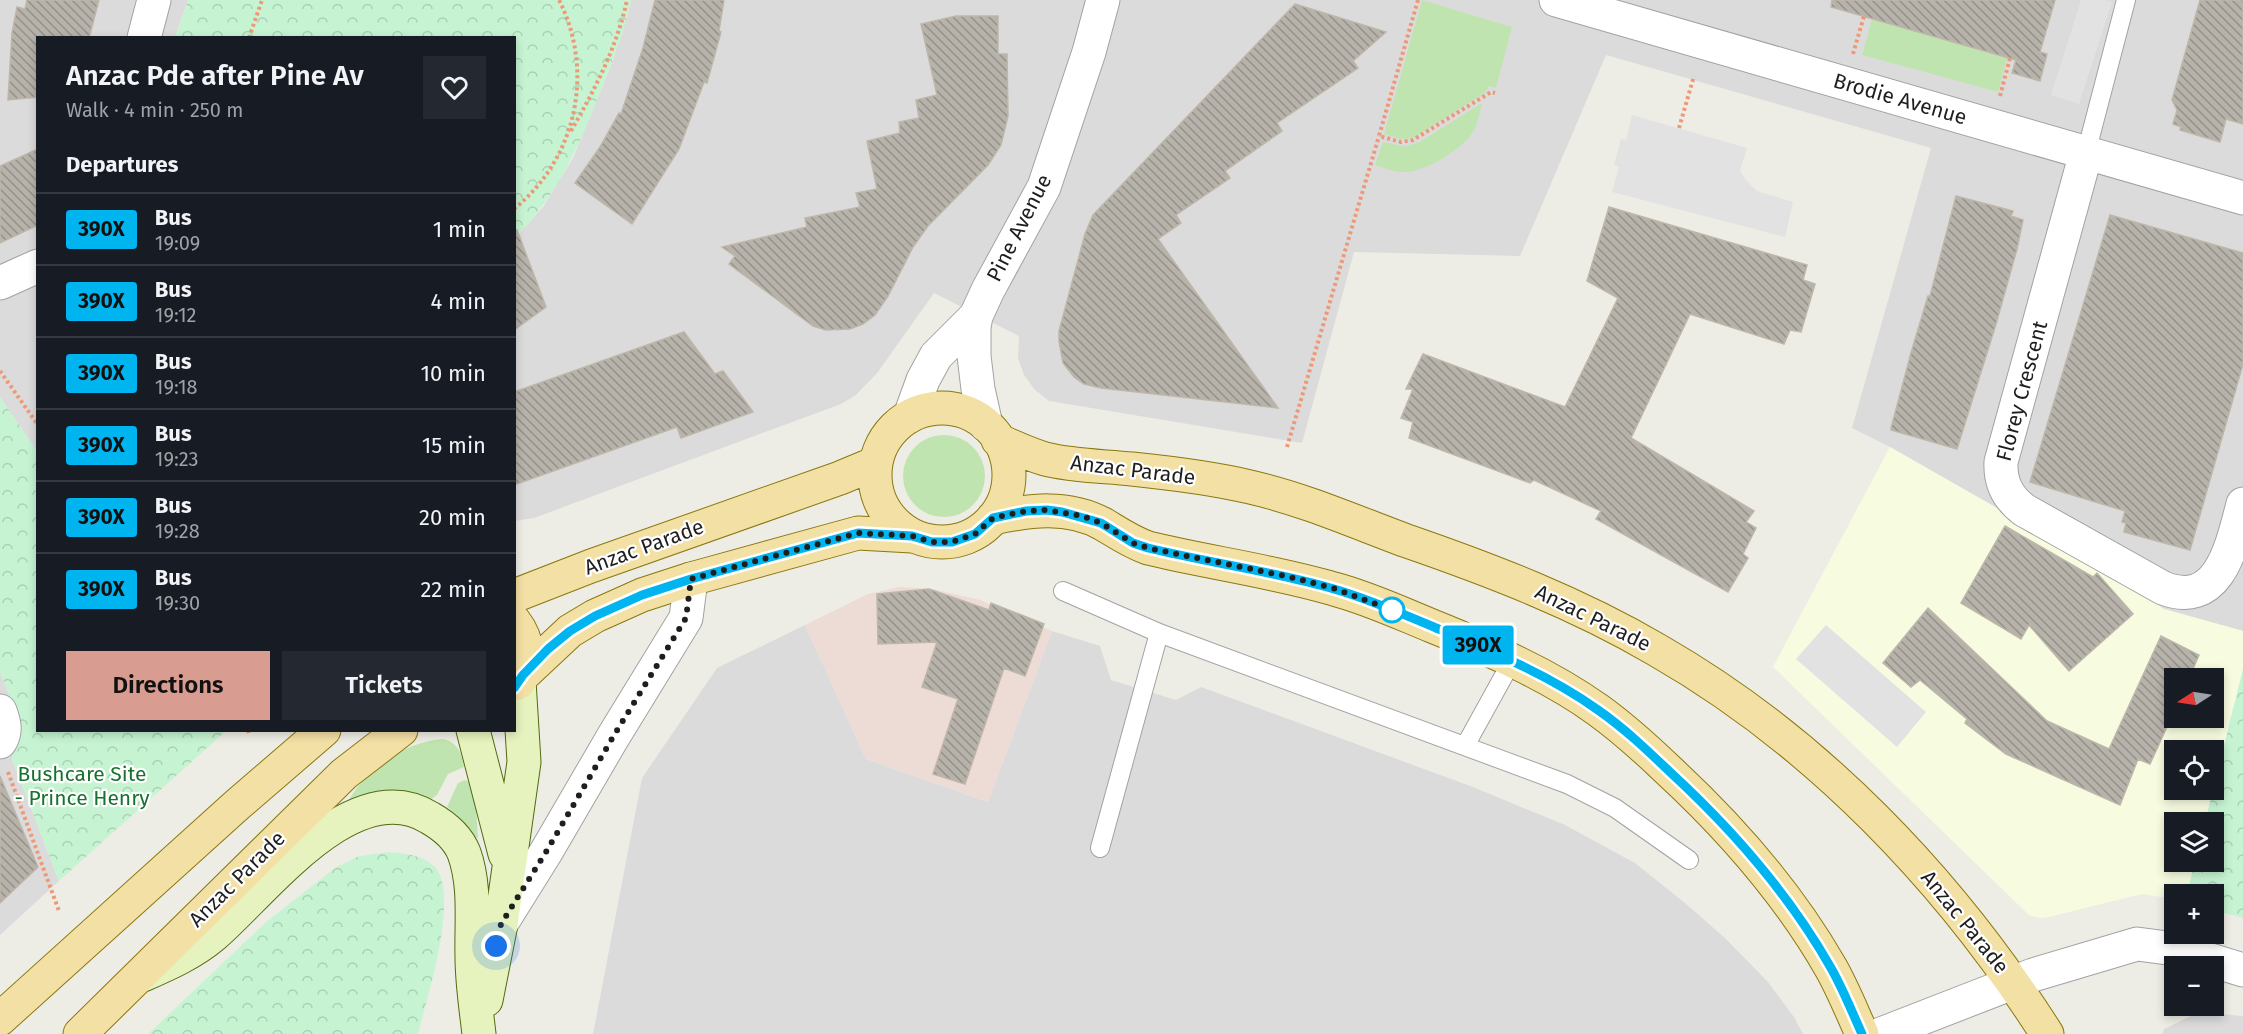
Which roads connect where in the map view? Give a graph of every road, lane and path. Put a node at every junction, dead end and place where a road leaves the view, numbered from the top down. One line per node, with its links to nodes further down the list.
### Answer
1 (154, 0): 11 (street)
2 (262, 0): 12 (path)
3 (559, 0): 20 (path)
4 (627, 0): 20 (path)
5 (1103, 0): 26 (street, Pine Avenue)
6 (1418, 0): 19 (path)
7 (1556, 0): 9 (street, Brodie Avenue)
8 (2126, 0): 21 (lane)
9 (1607, 7): 21 (street, Brodie Avenue)
10 (1864, 16): 13 (path)
11 (145, 36)
12 (250, 36)
13 (1853, 55)
14 (2010, 58): 17 (path)
15 (1694, 76): 18 (path)
16 (1495, 93): 19 (path)
17 (2000, 97)
18 (1679, 128)
19 (1380, 136): 31 (path)
20 (563, 146): 23 (path)
21 (2086, 153): 22 (street, Brodie Avenue); 33 (street, Florey Crescent)
22 (2243, 198)
23 (516, 207)
24 (36, 267): 25 (street)
25 (0, 283)
26 (976, 316): 28 (street); 30 (street, Pine Avenue)
27 (0, 371): 29 (path)
28 (910, 416): 30 (main road); 32 (main road)
29 (36, 422)
30 (992, 432): 34 (main road); 56 (main road, Anzac Parade)
31 (1287, 447)
32 (876, 463): 35 (main road); 38 (main road, Anzac Parade)
33 (2243, 504)
34 (993, 518): 35 (main road); 41 (main road)
35 (912, 536): 36 (main road)
36 (691, 579): 42 (main road); 53 (street)
37 (1063, 591): 40 (lane)
38 (516, 595)
39 (516, 625): 42 (main road)
40 (1159, 633): 47 (lane); 49 (lane)
41 (1512, 662): 47 (lane); 60 (main road)
42 (519, 681): 51 (street)
43 (0, 711): 48 (street)
44 (322, 732): 57 (main road)
45 (397, 732): 55 (main road, Anzac Parade)
46 (474, 732): 51 (street)
47 (1465, 746): 50 (lane)
48 (4, 756): 52 (path)
49 (1100, 848)
50 (1689, 860)
51 (508, 865): 53 (street)
52 (59, 911)
53 (501, 924): 59 (street)
54 (2243, 970): 56 (street)
55 (138, 977): 58 (main road, Anzac Parade); 59 (street)
56 (2014, 983): 61 (street); 62 (main road, Anzac Parade)
57 (0, 1019)
58 (80, 1034)
59 (480, 1034)
60 (1862, 1034)
61 (1881, 1034)
62 (2047, 1034)

